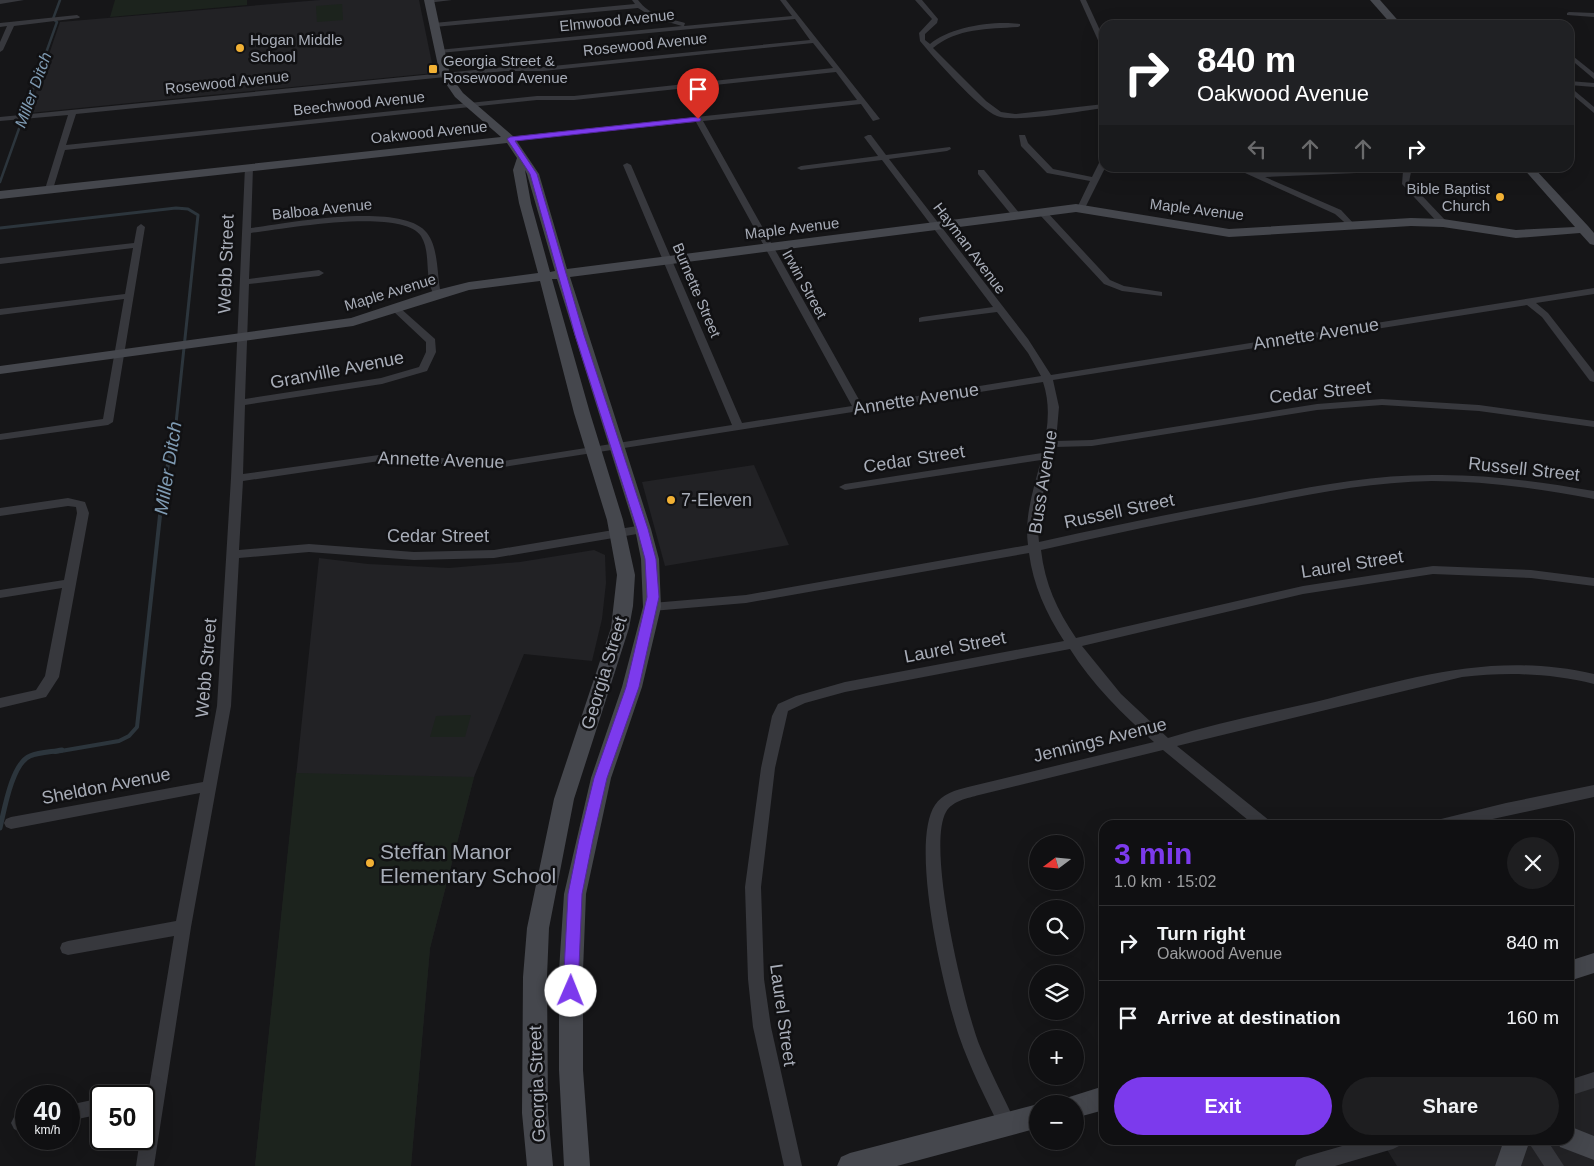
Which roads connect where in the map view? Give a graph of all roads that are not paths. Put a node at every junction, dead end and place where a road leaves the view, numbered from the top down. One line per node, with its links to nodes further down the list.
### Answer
1 (22, 0): 8 (street)
2 (449, 0): 7 (street)
3 (783, 0): 12 (street)
4 (918, 0): 23 (street)
5 (1083, 0): 20 (street)
6 (1375, 0): 14 (main road)
7 (429, 1): 18 (main road, Georgia Street)
8 (0, 2)
9 (637, 3): 18 (street); 19 (street)
10 (1570, 14): 11 (street)
11 (1594, 14)
12 (797, 16): 19 (street, Elmwood Avenue); 22 (street)
13 (76, 17): 15 (street)
14 (1393, 20)
15 (11, 24): 17 (street); 21 (street)
16 (1018, 24): 23 (street)
17 (0, 25)
18 (434, 25): 25 (main road, Georgia Street)
19 (696, 26): 25 (street, Elmwood Avenue)
20 (1099, 36)
21 (3, 38): 24 (street)
22 (816, 41): 27 (street); 28 (street, Rosewood Avenue)
23 (929, 48): 35 (street)
24 (0, 50)
25 (440, 51): 28 (main road, Georgia Street)
26 (1574, 59): 29 (street)
27 (839, 70): 33 (street); 34 (street, Beechwood Avenue)
28 (446, 75): 34 (main road, Georgia Street); 36 (street, Rosewood Avenue)
29 (1594, 77)
30 (1574, 83): 31 (street)
31 (1594, 85)
32 (1574, 93): 37 (street)
33 (862, 102): 39 (street, Oakwood Avenue); 40 (street)
34 (471, 105): 43 (main road, Georgia Street); 44 (street, Beechwood Avenue)
35 (1099, 107)
36 (73, 111): 38 (street, Rosewood Avenue); 44 (street)
37 (1594, 111)
38 (0, 118)
39 (698, 119): 43 (street, Oakwood Avenue); 71 (street, Irwin Street)
40 (876, 119)
41 (868, 137): 46 (street, Hayman Avenue)
42 (1022, 137): 57 (street)
43 (510, 139): 48 (main road, Oakwood Avenue); 75 (main road, Georgia Street)
44 (62, 148): 58 (street)
45 (948, 149): 46 (street)
46 (884, 157): 49 (street); 65 (street, Hayman Avenue)
47 (627, 165): 72 (street, Burnette Street)
48 (249, 167): 58 (main road, Oakwood Avenue); 68 (street, Webb Street)
49 (800, 168)
50 (981, 172): 62 (street)
51 (1099, 172): 57 (street)
52 (1247, 172): 56 (street)
53 (1313, 172): 56 (street)
54 (1406, 172): 63 (street)
55 (1533, 172): 67 (main road)
56 (1254, 175): 64 (street)
57 (1095, 180): 60 (street)
58 (49, 189): 59 (main road, Oakwood Avenue)
59 (0, 194)
60 (1082, 208): 61 (main road, Maple Avenue); 64 (main road, Maple Avenue)
61 (1043, 212): 62 (main road, Maple Avenue); 79 (street)
62 (1017, 216): 65 (main road, Maple Avenue)
63 (1443, 223): 64 (main road, Maple Avenue); 67 (main road, Maple Avenue)
64 (1351, 225)
65 (936, 226): 71 (main road, Maple Avenue); 83 (street, Hayman Avenue)
66 (141, 227): 70 (street)
67 (1589, 229): 69 (main road)
68 (246, 231): 76 (street, Webb Street); 78 (street, Balboa Avenue)
69 (1594, 241)
70 (138, 245): 73 (street); 80 (street)
71 (769, 248): 72 (main road, Maple Avenue); 92 (street, Irwin Street)
72 (668, 260): 75 (main road, Maple Avenue); 94 (street, Burnette Street)
73 (0, 261)
74 (318, 273): 76 (street)
75 (554, 276): 78 (main road, Maple Avenue); 96 (main road, Georgia Street); 97 (main road, Georgia Street)
76 (244, 282): 86 (street, Webb Street)
77 (1594, 291): 81 (street, Annette Avenue)
78 (438, 294): 82 (main road, Maple Avenue)
79 (1160, 294)
80 (129, 296): 84 (street); 87 (street)
81 (1528, 301): 89 (street, Annette Avenue); 90 (street)
82 (396, 309): 86 (main road, Maple Avenue); 91 (street, Granville Avenue)
83 (999, 309): 85 (street); 89 (street, Hayman Avenue)
84 (0, 312)
85 (922, 320)
86 (242, 338): 87 (main road, Maple Avenue); 91 (street, Webb Street)
87 (120, 354): 88 (main road, Maple Avenue); 95 (street)
88 (0, 370)
89 (1047, 378): 92 (street, Annette Avenue); 98 (street, Buss Avenue)
90 (1594, 379)
91 (240, 404): 99 (street, Webb Street)
92 (859, 409): 94 (street, Annette Avenue)
93 (1594, 424): 98 (street, Cedar Street)
94 (739, 428): 96 (street, Annette Avenue)
95 (0, 437)
96 (616, 447): 97 (street, Annette Avenue); 103 (main road, Georgia Street)
97 (593, 450): 99 (street, Annette Avenue); 104 (main road, Georgia Street)
98 (1048, 450): 100 (street, Cedar Street); 105 (street, Buss Avenue)
99 (237, 478): 106 (street, Webb Street)
100 (845, 487)
101 (1594, 495): 105 (street, Russell Street)
102 (0, 512): 108 (street)
103 (643, 529): 104 (street, Cedar Street); 110 (main road, Georgia Street)
104 (618, 534): 106 (street, Cedar Street); 138 (main road, Georgia Street)
105 (1034, 547): 110 (street, Russell Street); 111 (street, Buss Avenue)
106 (232, 556): 115 (street, Webb Street)
107 (1594, 582): 111 (street, Laurel Street)
108 (70, 583): 109 (street); 113 (street)
109 (0, 594)
110 (652, 607): 139 (main road, Georgia Street)
111 (1072, 644): 114 (street, Buss Avenue); 140 (street, Laurel Street)
112 (1594, 679): 114 (street, Jennings Avenue)
113 (0, 703)
114 (1167, 744): 117 (street, Buss Avenue); 130 (street, Jennings Avenue)
115 (209, 786): 119 (street, Sheldon Avenue); 120 (street, Webb Street)
116 (1594, 791): 118 (street)
117 (1259, 820)
118 (1461, 820)
119 (11, 823)
120 (183, 926): 121 (street); 125 (street, Webb Street)
121 (68, 948)
122 (1594, 963): 123 (main road)
123 (1574, 969)
124 (1594, 1080): 126 (street)
125 (152, 1085)
126 (1574, 1086)
127 (1099, 1099): 128 (main road)
128 (1084, 1104)
129 (1029, 1118): 130 (main road)
130 (1006, 1124): 141 (main road)
131 (1574, 1140): 135 (main road)
132 (1376, 1145): 142 (street)
133 (1515, 1145): 143 (main road)
134 (1540, 1145): 144 (street)
135 (1594, 1148)
136 (146, 1150): 137 (street, Webb Street)
137 (145, 1166)
138 (540, 1166)
139 (576, 1166)
140 (793, 1166)
141 (850, 1166)
142 (1304, 1166)
143 (1508, 1166)
144 (1555, 1166)

